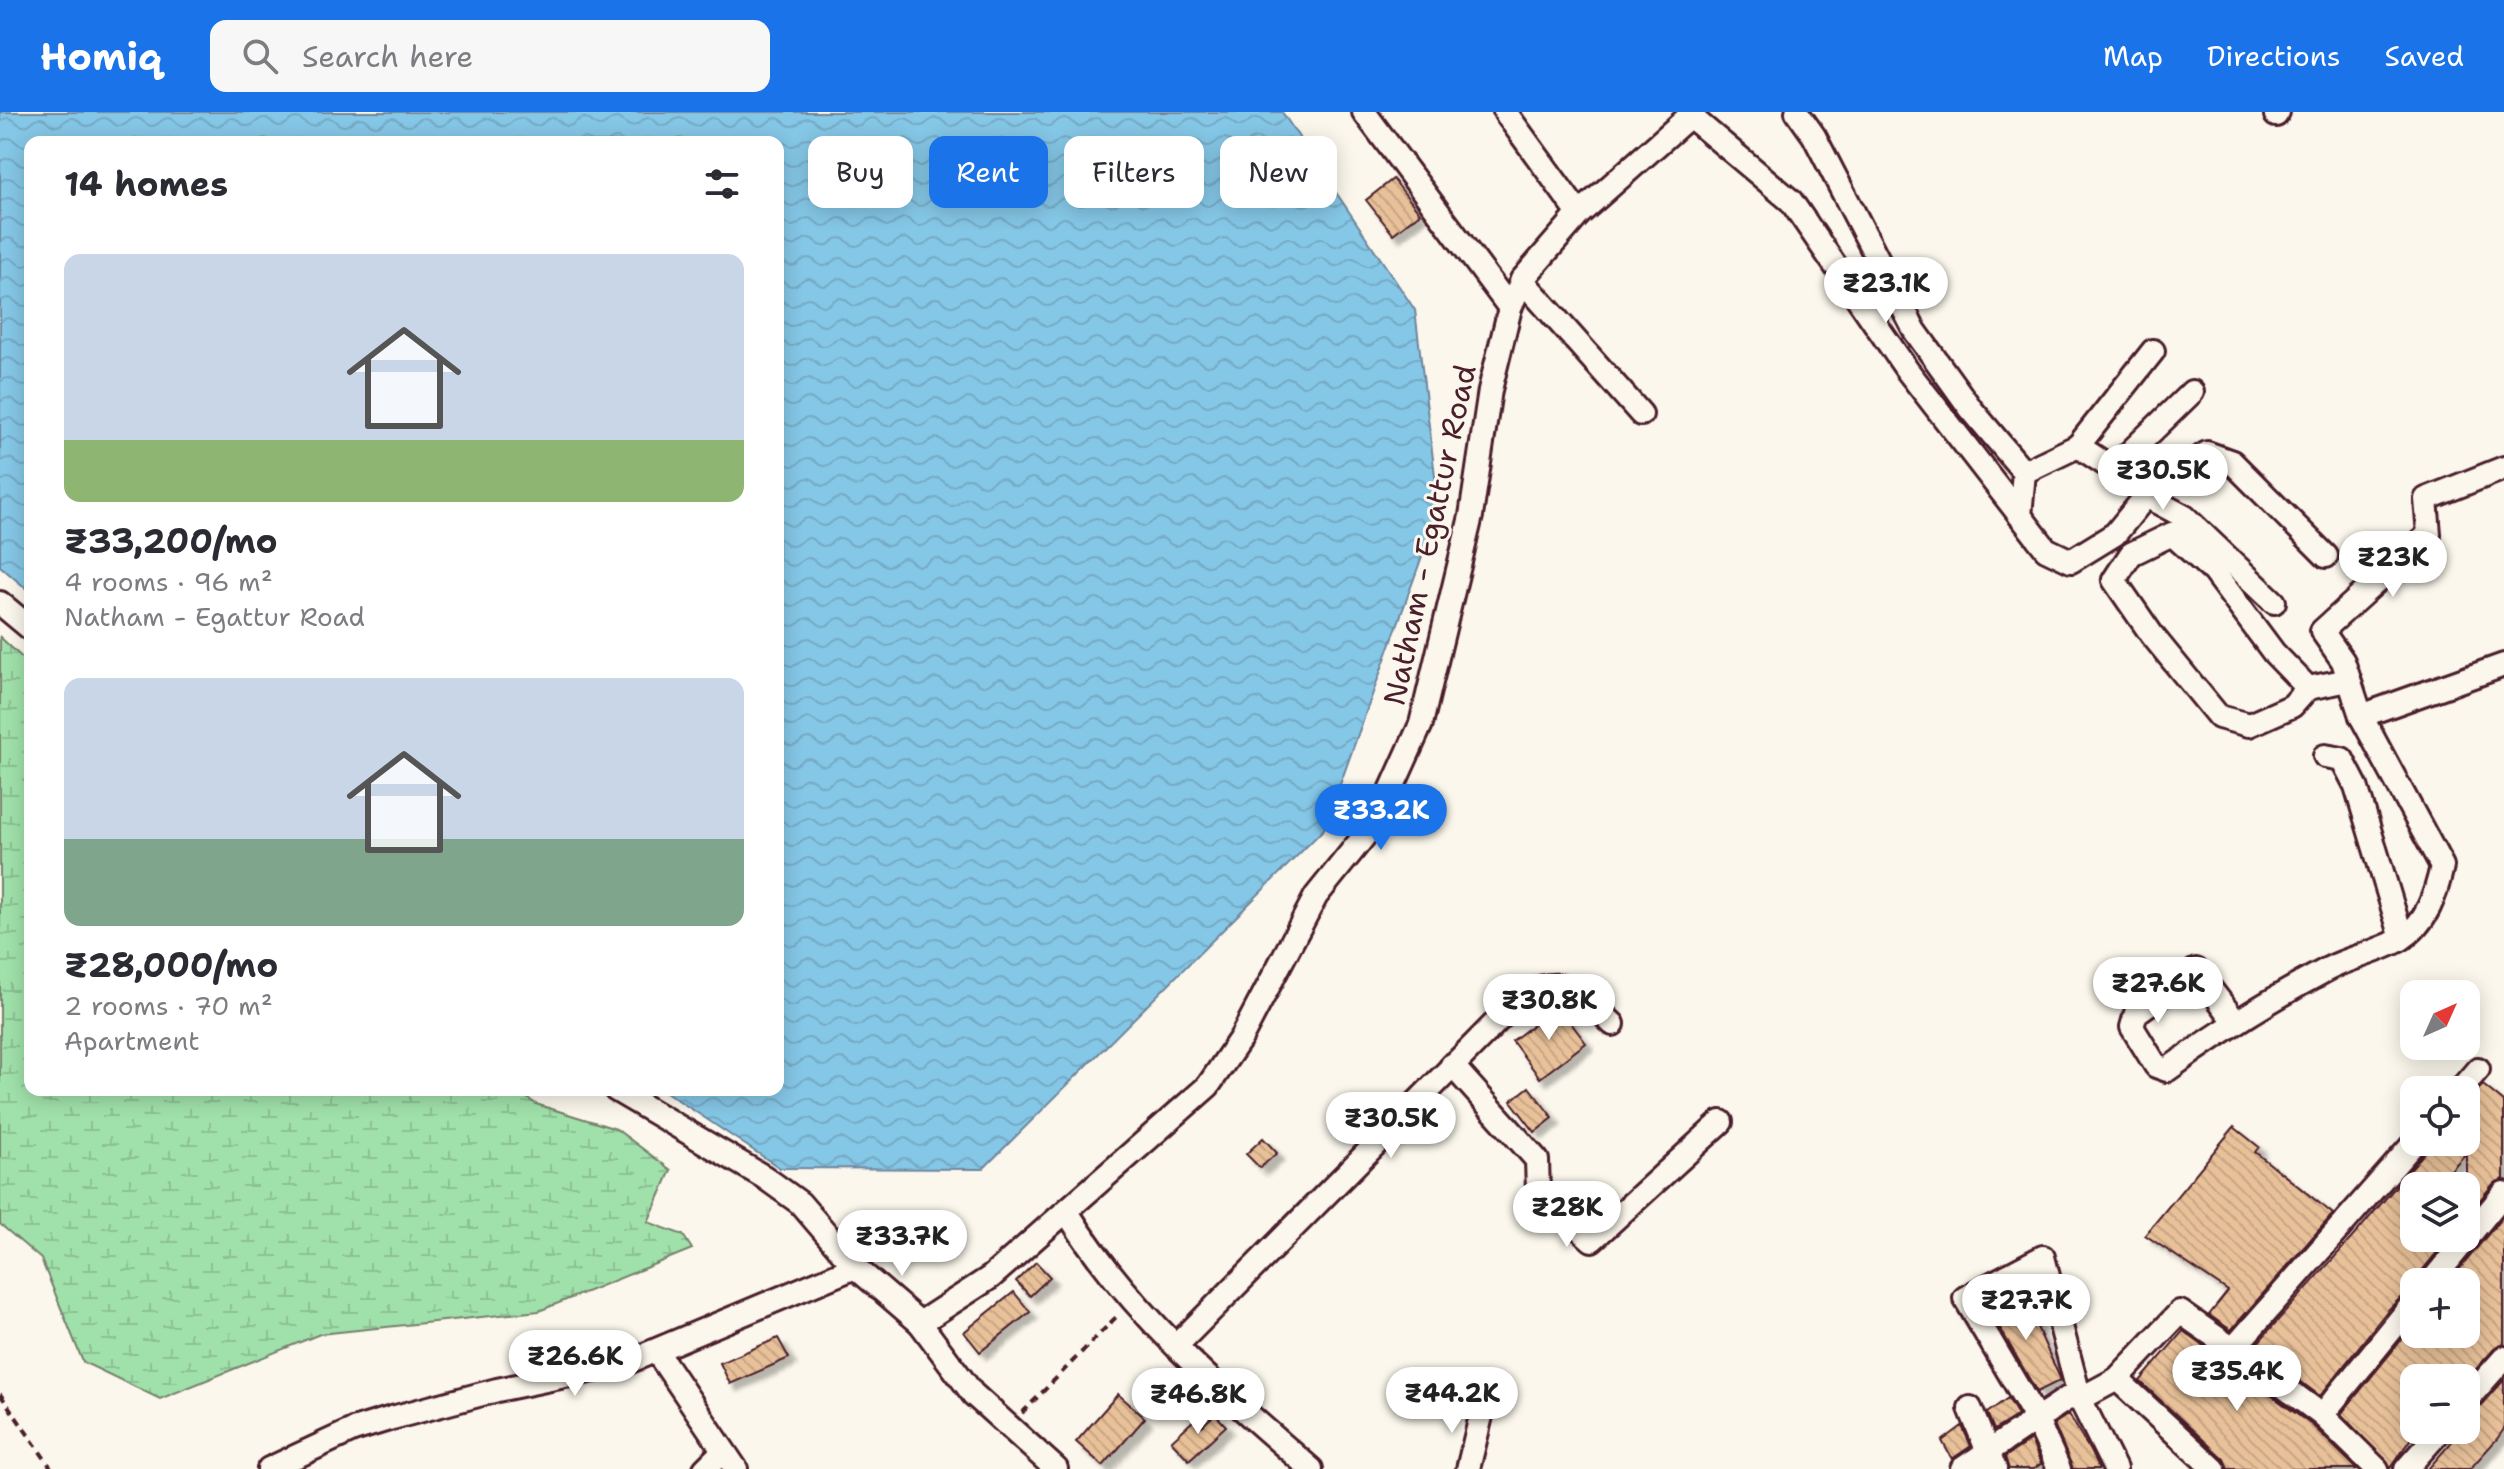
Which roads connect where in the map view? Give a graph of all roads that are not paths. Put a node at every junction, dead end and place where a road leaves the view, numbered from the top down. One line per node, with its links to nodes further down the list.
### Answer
1 (1364, 112): 7 (street)
2 (1505, 112): 5 (street)
3 (1797, 112): 14 (street)
4 (1692, 114): 5 (street, Natham - Egattur Road); 16 (street)
5 (1579, 214): 6 (street, Natham - Egattur Road)
6 (1522, 280): 7 (street, Natham - Egattur Road); 10 (street)
7 (1510, 308): 36 (street, Natham - Egattur Road)
8 (2153, 351): 11 (street)
9 (2192, 392): 13 (street)
10 (1641, 414)
11 (2078, 446): 13 (street); 14 (street)
12 (2504, 468): 22 (street)
13 (2113, 469): 15 (street)
14 (2024, 472): 16 (street)
15 (2146, 496): 16 (street); 17 (street); 18 (street)
16 (2020, 516)
17 (2326, 556)
18 (2274, 602)
19 (0, 603): 20 (street)
20 (24, 623)
21 (2504, 665): 24 (street)
22 (2349, 680): 23 (street); 24 (street)
23 (2308, 688): 23 (street)
24 (2361, 716): 26 (street)
25 (2325, 756): 26 (street)
26 (2402, 938): 27 (street)
27 (2235, 1021): 27 (street)
28 (1613, 1024): 29 (street)
29 (1452, 1065): 33 (street); 41 (street)
30 (2478, 1069): 31 (street)
31 (2472, 1076)
32 (626, 1096): 37 (street)
33 (1721, 1122)
34 (2403, 1156): 42 (street)
35 (2504, 1193): 38 (street)
36 (1067, 1212): 40 (street, Natham - Egattur Road); 41 (street)
37 (855, 1267): 40 (street); 43 (street)
38 (2442, 1268)
39 (2400, 1319): 50 (street)
40 (920, 1323): 57 (street)
41 (1177, 1345): 58 (street)
42 (2233, 1349): 45 (street); 50 (street)
43 (657, 1352): 53 (street); 55 (street)
44 (2504, 1358): 46 (street)
45 (2117, 1379): 47 (street); 63 (street)
46 (2480, 1385)
47 (2080, 1399): 51 (street); 51 (street); 62 (street)
48 (1970, 1408): 54 (street)
49 (1482, 1412): 59 (street)
50 (2322, 1415): 64 (street)
51 (2036, 1418): 54 (street); 61 (street)
52 (2428, 1444): 65 (street)
53 (729, 1460): 56 (street)
54 (1991, 1461): 60 (street)
55 (283, 1466)
56 (705, 1469)
57 (1056, 1469)
58 (1311, 1469)
59 (1468, 1469)
60 (1962, 1469)
61 (2059, 1469)
62 (2115, 1469)
63 (2214, 1469)
64 (2377, 1469)
65 (2406, 1469)

